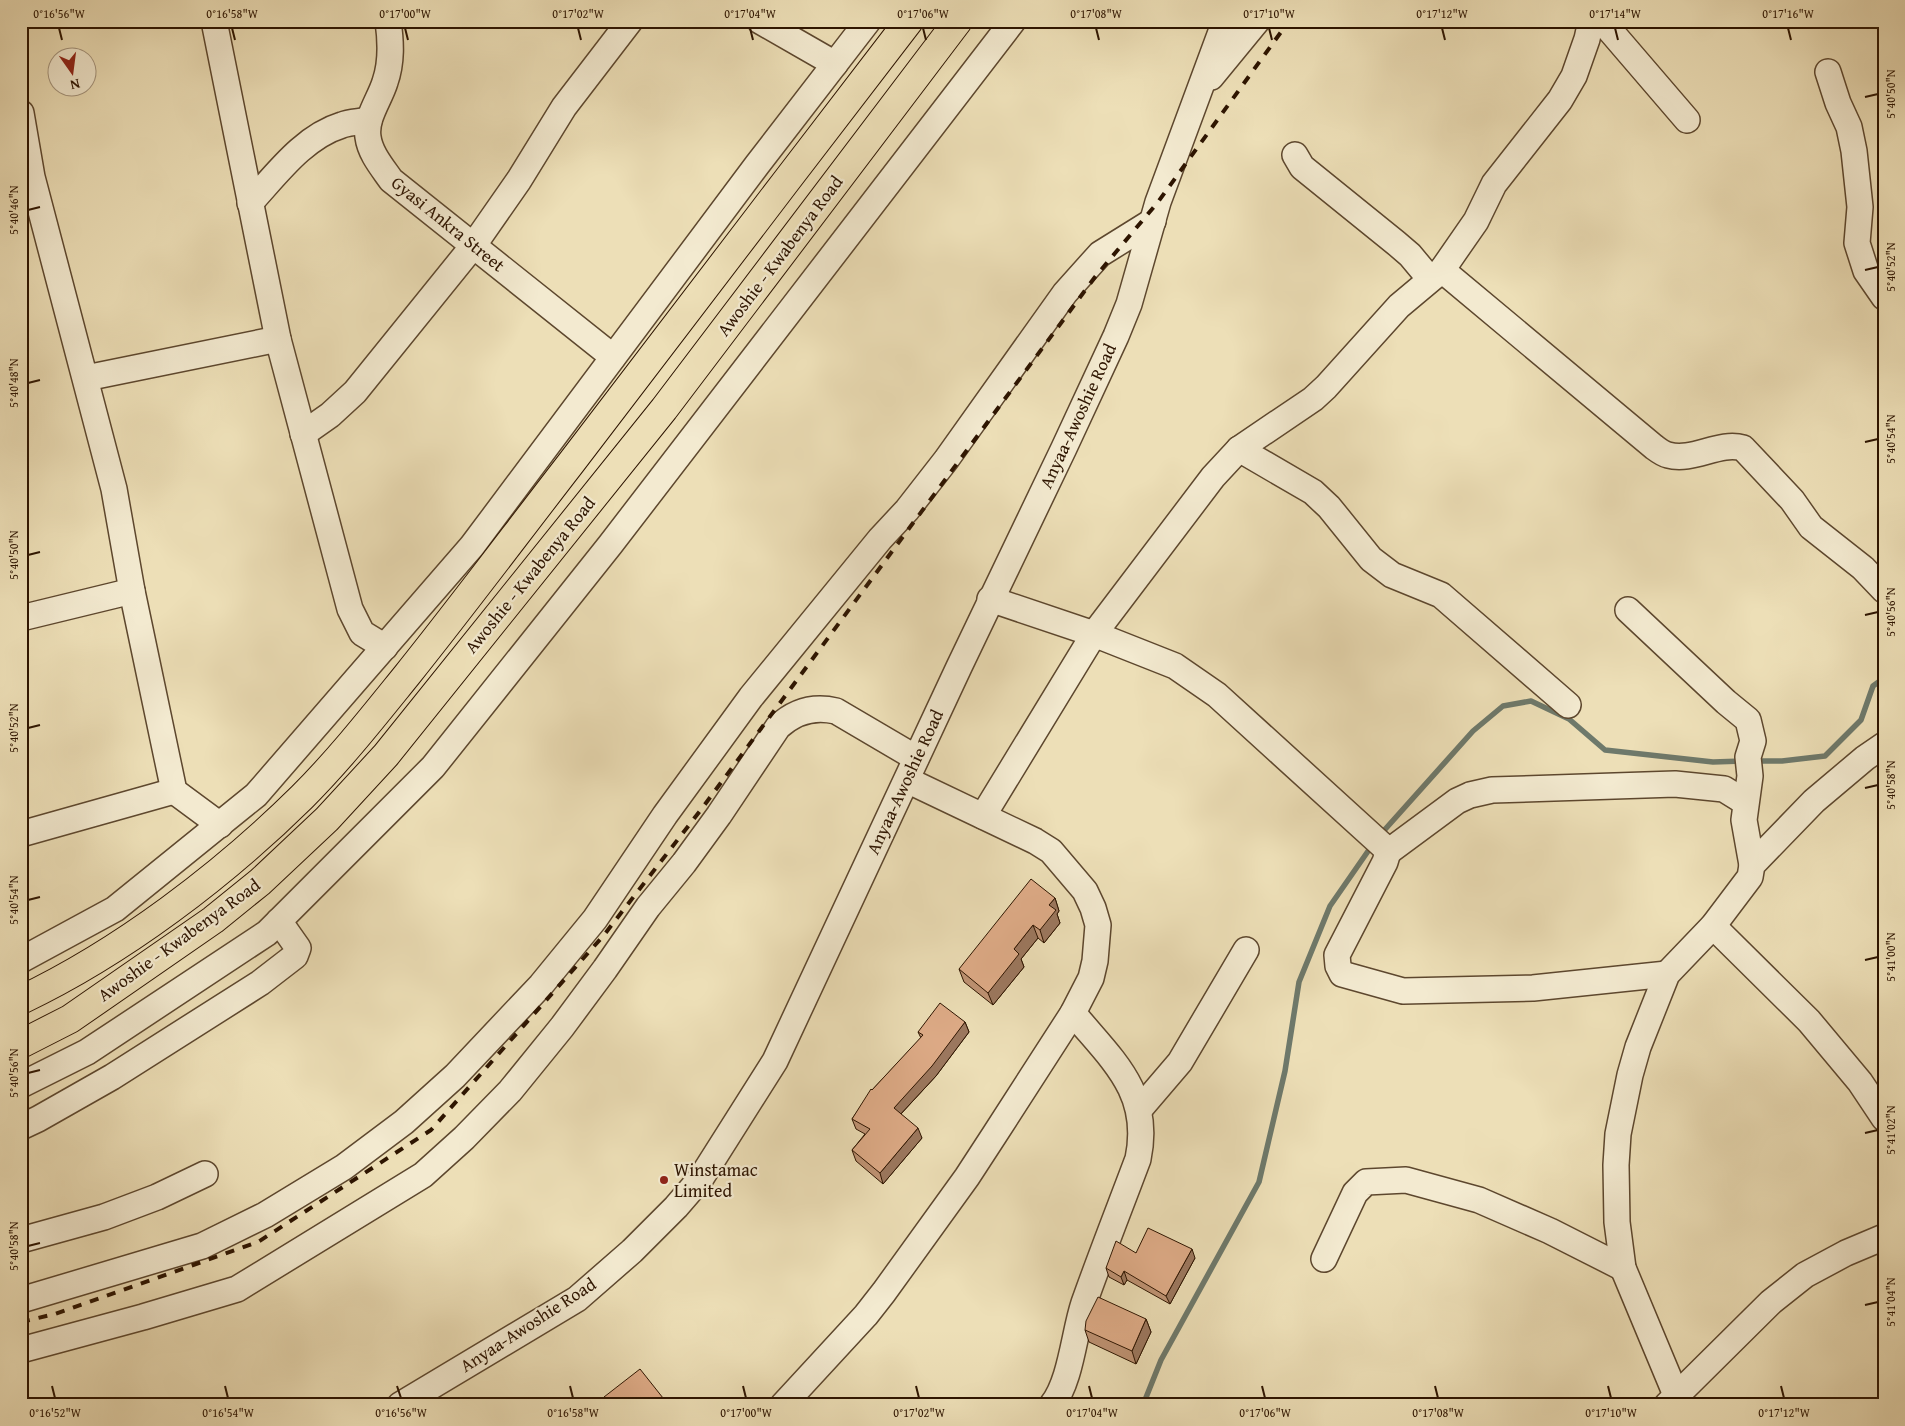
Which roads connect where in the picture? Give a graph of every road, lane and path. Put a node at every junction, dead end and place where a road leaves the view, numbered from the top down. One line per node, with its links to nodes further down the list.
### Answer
1 (214, 21): 20 (street)
2 (388, 21): 17 (street, Gyasi Ankra Street)
3 (630, 21): 22 (street)
4 (760, 21): 13 (street)
5 (868, 21): 13 (street)
6 (909, 21): 28 (main road, Awoshie - Kwabenya Road)
7 (958, 21): 29 (main road, Awoshie - Kwabenya Road)
8 (1014, 21): 49 (street)
9 (1257, 21): 15 (street)
10 (1591, 21): 23 (street)
11 (1602, 21): 18 (street)
12 (1225, 23): 15 (street, Anyaa-Awoshie Road)
13 (835, 64): 26 (street)
14 (1828, 72): 24 (street)
15 (1200, 91): 21 (street, Anyaa-Awoshie Road)
16 (21, 113): 27 (street)
17 (369, 120): 20 (street); 22 (street, Gyasi Ankra Street)
18 (1687, 120)
19 (1295, 155): 23 (street)
20 (250, 203): 25 (street)
21 (1153, 221): 34 (street, Anyaa-Awoshie Road); 66 (street)
22 (473, 246): 26 (street, Gyasi Ankra Street); 30 (street)
23 (1436, 275): 31 (street); 32 (street)
24 (1884, 297)
25 (278, 339): 27 (street); 30 (street)
26 (613, 358): 38 (street)
27 (86, 378): 33 (street)
28 (634, 379): 29 (main road); 54 (main road, Awoshie - Kwabenya Road)
29 (664, 409): 56 (main road, Awoshie - Kwabenya Road)
30 (303, 434): 38 (street)
31 (1239, 449): 37 (street); 39 (street)
32 (1884, 590)
33 (132, 591): 36 (street); 42 (street)
34 (990, 599): 37 (street); 41 (street, Anyaa-Awoshie Road)
35 (1628, 610): 43 (street)
36 (21, 618)
37 (1094, 634): 44 (street); 47 (street)
38 (385, 647): 45 (street)
39 (1568, 705)
40 (1884, 745): 48 (street)
41 (911, 769): 44 (street); 67 (street); 69 (street, Anyaa-Awoshie Road)
42 (174, 791): 45 (street); 46 (street)
43 (1745, 802): 47 (street); 48 (street)
44 (984, 816): 55 (street)
45 (220, 825): 52 (street)
46 (21, 834)
47 (1380, 844): 53 (street)
48 (1752, 865): 50 (street)
49 (279, 921): 57 (street); 60 (street)
50 (1713, 926): 53 (street); 59 (street)
51 (1246, 950): 58 (street)
52 (21, 960)
53 (1667, 974): 65 (street)
54 (21, 1000)
55 (1073, 1013): 58 (street); 70 (street)
56 (21, 1044)
57 (21, 1085)
58 (1139, 1110): 71 (street)
59 (1884, 1118)
60 (21, 1127)
61 (205, 1174): 63 (street)
62 (1884, 1237): 68 (street)
63 (21, 1240)
64 (1324, 1259): 65 (street)
65 (1623, 1268): 68 (street)
66 (21, 1300)
67 (21, 1350)
68 (1672, 1400)
69 (400, 1405)
70 (783, 1405)
71 (1052, 1405)

